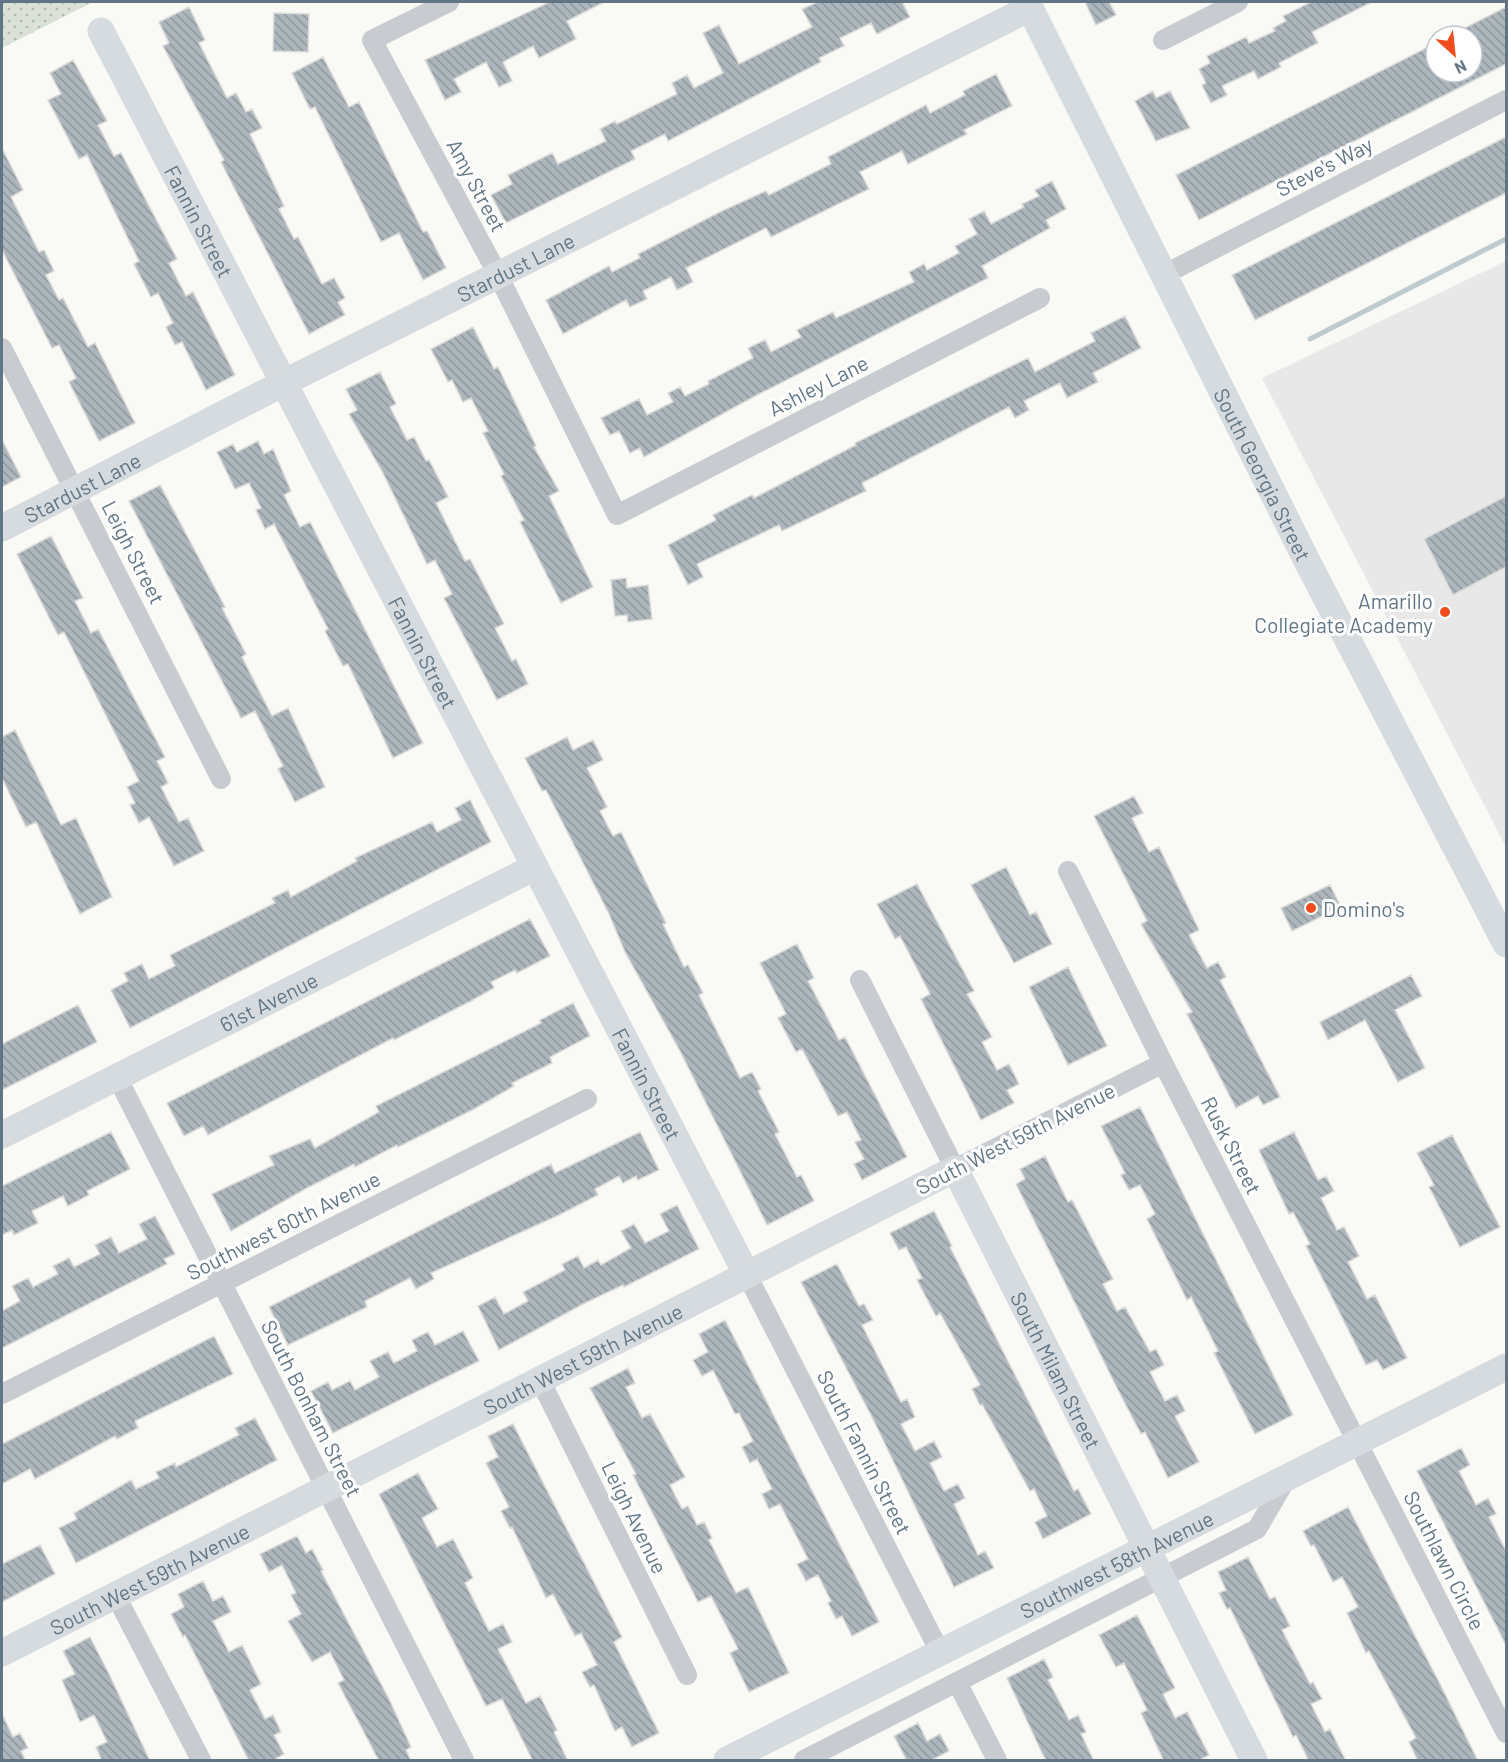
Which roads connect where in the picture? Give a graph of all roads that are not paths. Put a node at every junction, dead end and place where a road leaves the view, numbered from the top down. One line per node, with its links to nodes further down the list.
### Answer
1 (449, 2): 8 (street, Amy Street)
2 (1238, 2): 5 (street)
3 (1028, 5): 7 (street, South Georgia Street); 8 (street, Stardust Lane)
4 (101, 31): 11 (street, Fannin Street)
5 (1163, 40)
6 (1506, 100): 7 (street, Steve's Way)
7 (1163, 274): 18 (street, South Georgia Street)
8 (498, 275): 11 (street, Stardust Lane); 13 (street, Amy Street)
9 (1040, 298): 13 (street, Ashley Lane)
10 (2, 348): 12 (street, Leigh Street)
11 (284, 383): 12 (street, Stardust Lane); 16 (street, Fannin Street)
12 (75, 490): 14 (street, Stardust Lane); 15 (street, Leigh Street)
13 (617, 514)
14 (2, 528)
15 (222, 779)
16 (535, 867): 21 (street, 61st Avenue); 25 (street, Fannin Street)
17 (1068, 871): 20 (street, Rusk Street)
18 (1506, 944)
19 (860, 980): 24 (street, South Milam Street)
20 (1163, 1063): 24 (street, South West 59th Avenue); 30 (street, Rusk Street)
21 (117, 1077): 23 (street, 61st Avenue); 26 (street, South Bonham Street)
22 (587, 1099): 26 (street, Southwest 60th Avenue)
23 (2, 1135)
24 (955, 1169): 25 (street, South West 59th Avenue); 33 (street, South Milam Street)
25 (747, 1275): 28 (street, South West 59th Avenue); 36 (street, South Fannin Street)
26 (222, 1283): 29 (street, Southwest 60th Avenue); 32 (street, South Bonham Street)
27 (1506, 1367): 30 (street, Southwest 58th Avenue)
28 (540, 1380): 32 (street, South West 59th Avenue); 38 (street, Leigh Avenue)
29 (2, 1394)
30 (1357, 1440): 31 (street, Southwest 58th Avenue); 40 (street, Southlawn Circle)
31 (1288, 1475): 33 (street, Southwest 58th Avenue); 34 (street)
32 (326, 1489): 35 (street, South West 59th Avenue); 42 (street, South Bonham Street)
33 (1146, 1547): 34 (street, South Milam Street); 36 (street, Southwest 58th Avenue)
34 (1161, 1578): 39 (street); 46 (street, South Milam Street)
35 (116, 1596): 37 (street, South West 59th Avenue); 41 (street)
36 (940, 1652): 43 (street, Southwest 58th Avenue)
37 (2, 1653)
38 (687, 1675)
39 (957, 1682): 44 (street); 45 (street)
40 (1506, 1733)
41 (201, 1761)
42 (464, 1761)
43 (726, 1761)
44 (804, 1761)
45 (997, 1761)
46 (1254, 1761)

